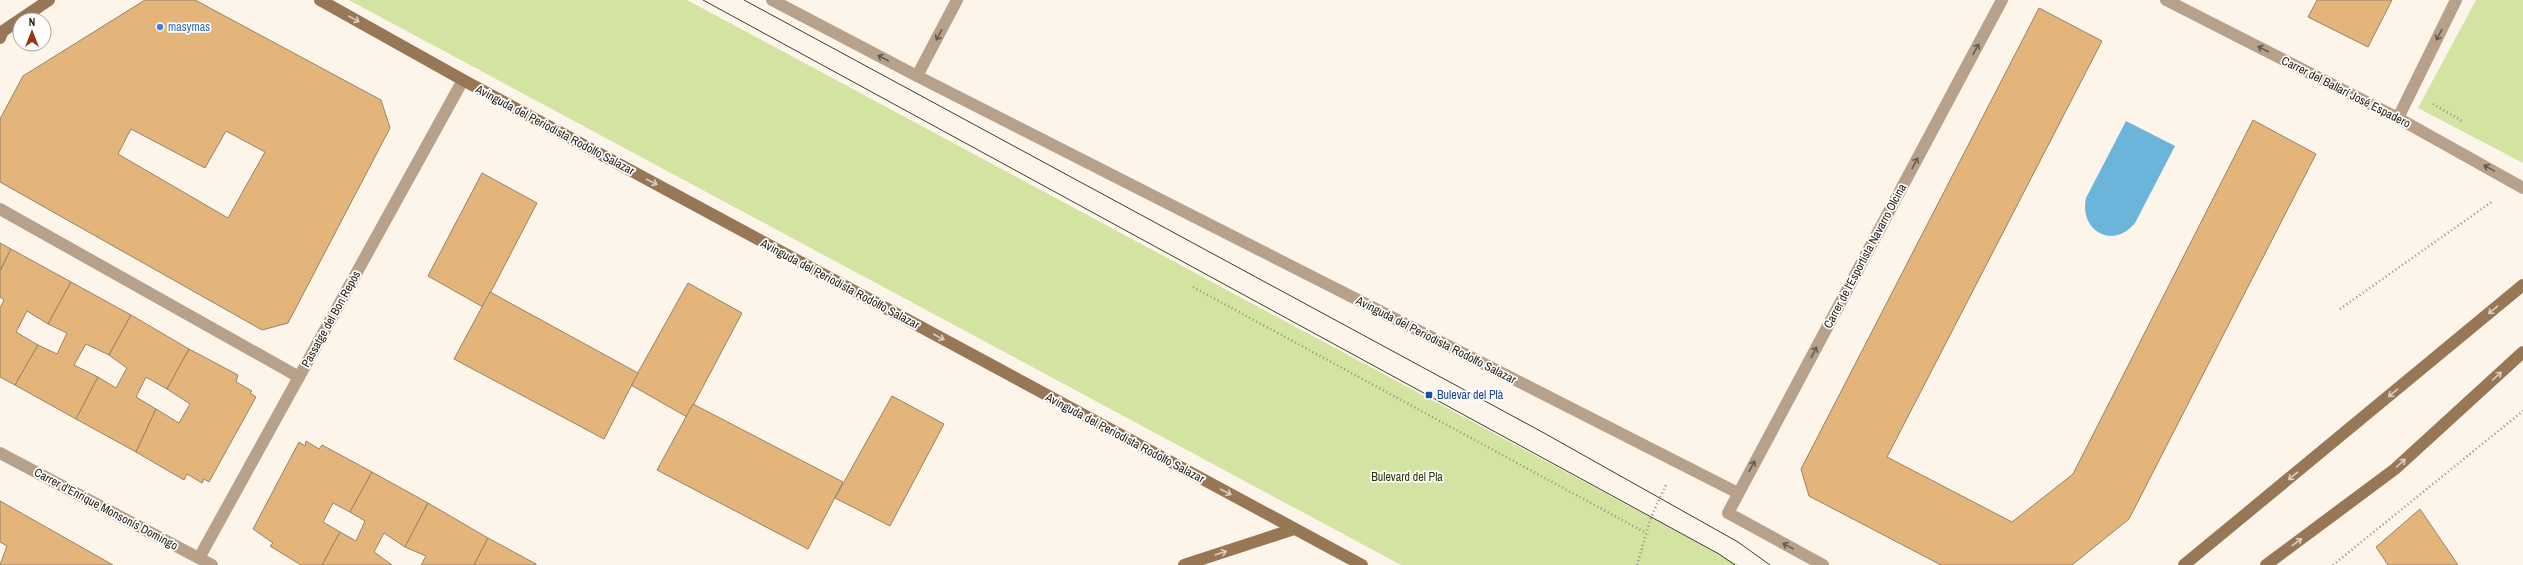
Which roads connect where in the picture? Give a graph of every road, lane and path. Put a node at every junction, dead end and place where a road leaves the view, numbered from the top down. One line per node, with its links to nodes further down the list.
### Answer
1 (49, 0): 8 (street)
2 (320, 0): 10 (street, Avinguda del Periodista Rodolfo Salazar, one-way to 10)
3 (772, 0): 9 (street, Avinguda del Periodista Rodolfo Salazar, one-way to 3)
4 (957, 0): 9 (street, one-way to 9)
5 (2002, 0): 24 (street, Carrer de l'Esportista Navarro Olcina, one-way to 5)
6 (2166, 0): 12 (street, Carrer del Ballarí José Espadero, one-way to 6)
7 (2456, 0): 12 (street, one-way to 12)
8 (0, 38)
9 (917, 76): 24 (street, Avinguda del Periodista Rodolfo Salazar)
10 (463, 80): 20 (street, Passatge del Bon Repòs); 25 (street, Avinguda del Periodista Rodolfo Salazar, one-way to 25)
11 (2428, 101): 13 (path)
12 (2398, 118): 14 (street, Carrer del Ballarí José Espadero, one-way to 12)
13 (2468, 125)
14 (2520, 186): 18 (path)
15 (0, 208): 20 (street)
16 (2523, 285): 33 (street, one-way to 33)
17 (1193, 287): 26 (path)
18 (2340, 309)
19 (2523, 352): 34 (street, one-way to 19)
20 (299, 377): 27 (street, Passatge del Bon Repòs)
21 (2523, 412): 35 (path)
22 (0, 453): 27 (street, Carrer d'Enrique Monsonís Domingo)
23 (1669, 481): 26 (path)
24 (1738, 492): 32 (street, Carrer de l'Esportista Navarro Olcina, one-way to 24)
25 (1294, 529): 29 (street, one-way to 25); 30 (street, Avinguda del Periodista Rodolfo Salazar)
26 (1646, 533): 31 (path)
27 (199, 558): 28 (street, Carrer d'Enrique Monsonís Domingo)
28 (212, 565)
29 (1184, 565)
30 (1362, 565)
31 (1637, 565)
32 (1823, 565)
33 (2184, 565)
34 (2266, 565)
35 (2333, 565)

